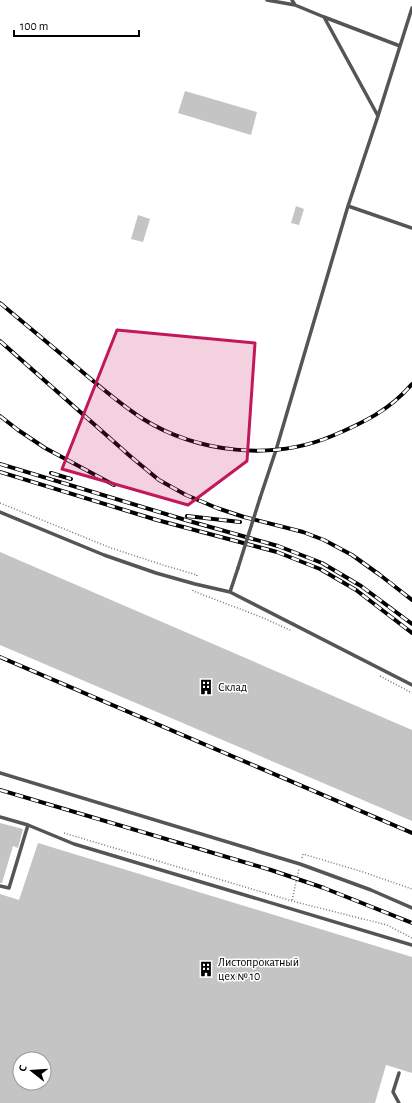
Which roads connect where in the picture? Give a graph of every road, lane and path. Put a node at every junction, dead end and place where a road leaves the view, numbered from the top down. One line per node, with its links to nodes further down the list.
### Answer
1 (267, 0): 3 (lane)
2 (292, 0): 3 (lane)
3 (295, 5): 5 (lane)
4 (412, 8): 6 (lane)
5 (324, 17): 6 (lane); 7 (lane)
6 (400, 46): 7 (lane)
7 (378, 116): 8 (lane)
8 (348, 206): 9 (lane); 11 (lane, bridge)
9 (412, 228)
10 (0, 512): 11 (lane)
11 (230, 592): 12 (lane)
12 (412, 685)
13 (0, 773): 17 (lane)
14 (0, 817): 15 (lane)
15 (28, 825): 18 (lane); 23 (lane)
16 (58, 831): 20 (path)
17 (300, 864): 19 (path); 20 (path); 21 (lane)
18 (0, 886)
19 (412, 889)
20 (292, 901): 22 (path)
21 (412, 908)
22 (412, 938)
23 (412, 945)
24 (399, 1073): 25 (lane)
25 (399, 1103)

